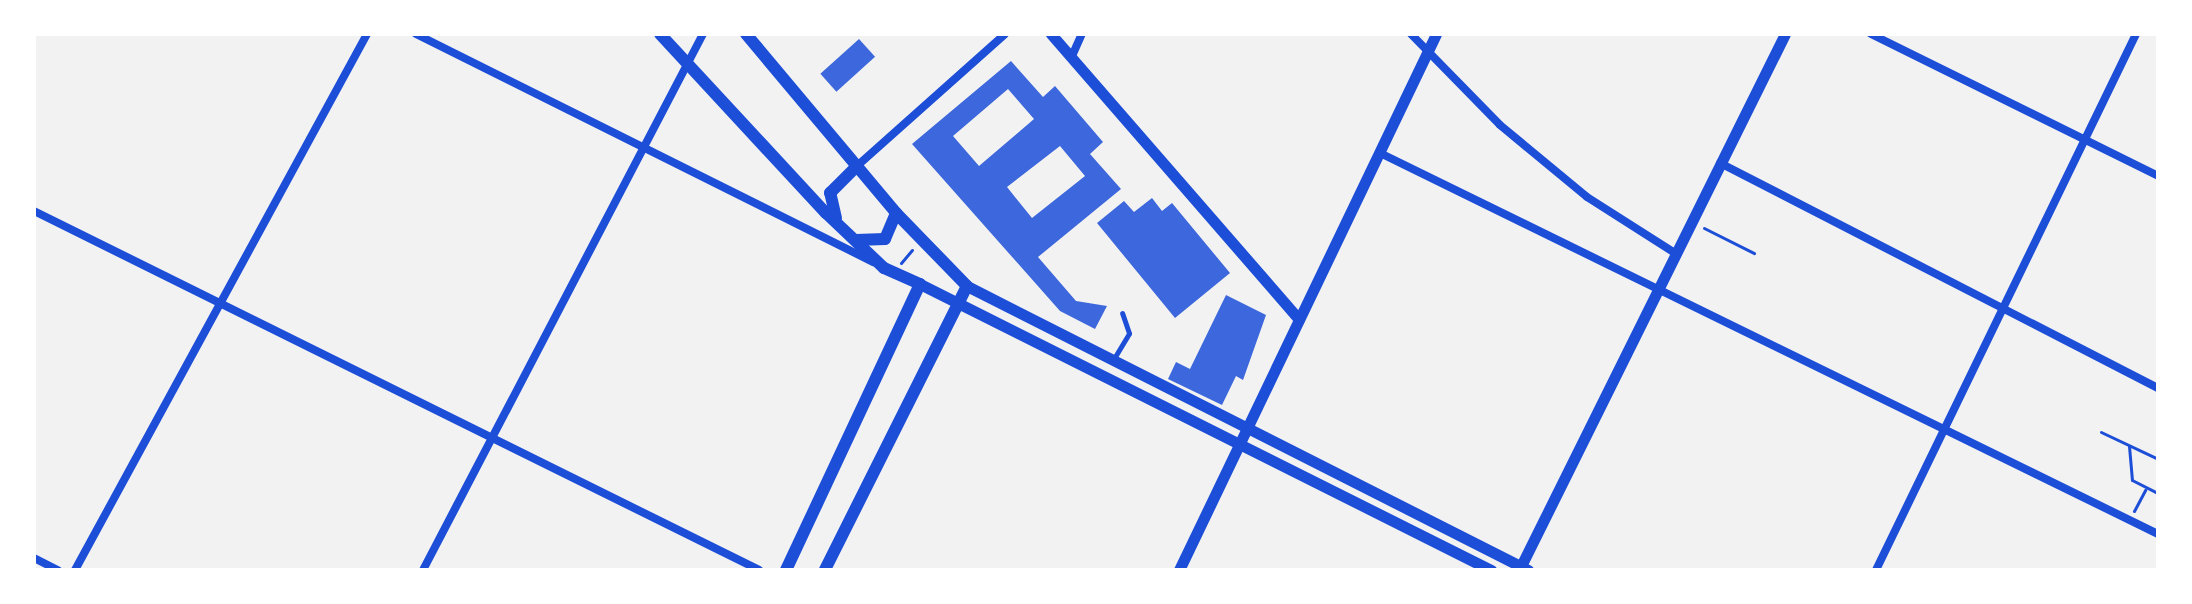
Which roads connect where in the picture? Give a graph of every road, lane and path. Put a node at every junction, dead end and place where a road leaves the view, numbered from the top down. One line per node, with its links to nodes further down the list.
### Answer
1 (367, 34): 35 (street)
2 (416, 34): 18 (street)
3 (660, 34): 16 (main road)
4 (703, 34): 16 (street)
5 (746, 34): 21 (main road)
6 (1005, 34): 21 (street)
7 (1051, 34): 15 (street)
8 (1082, 34): 15 (street)
9 (1411, 34): 14 (street)
10 (1436, 34): 14 (street)
11 (1785, 34): 20 (street)
12 (1871, 34): 17 (street)
13 (2136, 34): 17 (street)
14 (1426, 54): 19 (street); 29 (street)
15 (1072, 56): 39 (street)
16 (687, 66): 18 (street); 26 (main road)
17 (2085, 139): 22 (street); 37 (street)
18 (642, 148): 31 (street); 45 (street)
19 (1380, 153): 33 (street); 39 (street)
20 (1720, 163): 25 (street); 37 (street)
21 (857, 166): 24 (main road); 26 (main road)
22 (2158, 176)
23 (34, 211): 35 (street)
24 (896, 213): 27 (main road); 28 (main road)
25 (1691, 221): 29 (street); 30 (path)
26 (838, 224): 27 (main road)
27 (856, 240): 31 (main road)
28 (922, 243): 31 (path); 34 (main road)
29 (1675, 253): 33 (street)
30 (1754, 253)
31 (890, 270): 32 (main road)
32 (920, 284): 36 (street); 59 (main road)
33 (1659, 284): 42 (street); 54 (street)
34 (967, 286): 36 (main road); 40 (street)
35 (218, 301): 45 (street); 56 (street)
36 (958, 302): 46 (street); 60 (main road)
37 (2002, 312): 41 (street); 42 (street)
38 (1122, 313): 40 (lane)
39 (1299, 319): 43 (street)
40 (1113, 361): 43 (street)
41 (2158, 388)
42 (1946, 428): 51 (street); 63 (street)
43 (1245, 429): 46 (street); 54 (street)
44 (2101, 432): 47 (path)
45 (492, 437): 57 (street); 58 (street)
46 (1238, 443): 61 (street); 62 (street)
47 (2129, 446): 48 (path); 49 (path)
48 (2158, 459)
49 (2145, 490): 50 (path); 51 (path)
50 (2158, 493)
51 (2130, 520): 52 (street)
52 (2158, 534)
53 (34, 558): 55 (street)
54 (1523, 569)
55 (58, 570)
56 (75, 570)
57 (423, 570)
58 (759, 570)
59 (786, 570)
60 (825, 570)
61 (1179, 570)
62 (1491, 570)
63 (1876, 570)

